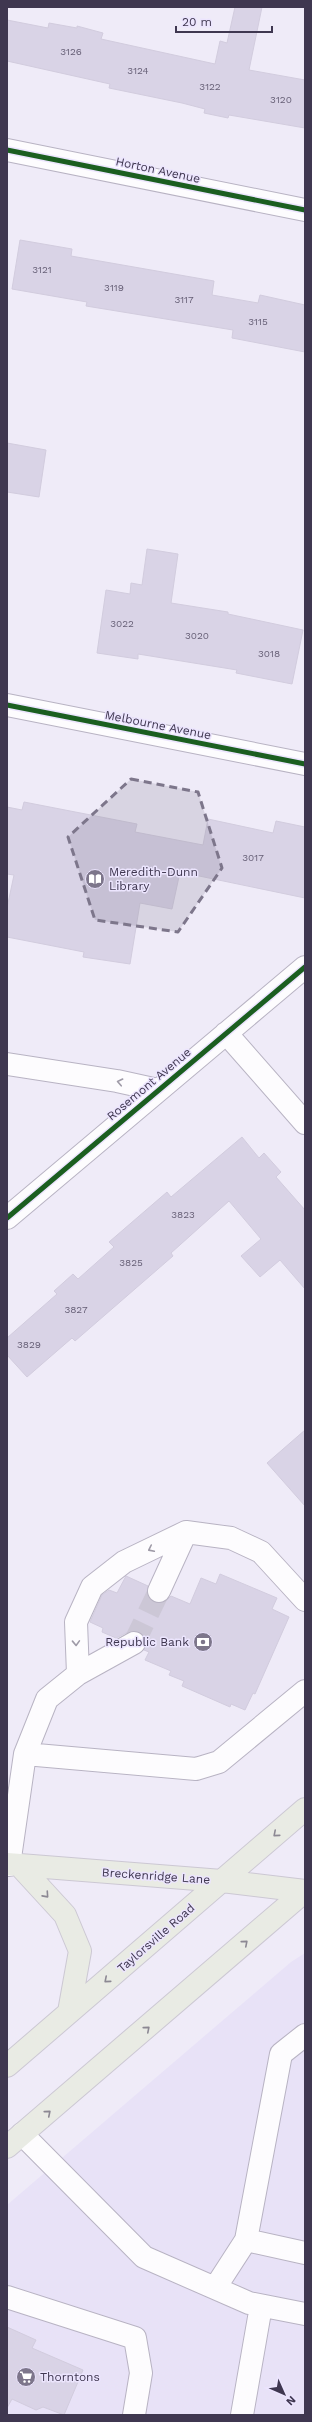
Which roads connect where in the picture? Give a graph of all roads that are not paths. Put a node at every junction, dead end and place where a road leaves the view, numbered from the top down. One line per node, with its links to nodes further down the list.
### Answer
1 (7, 150): 2 (street, Horton Avenue)
2 (305, 210)
3 (7, 705): 4 (street, Melbourne Avenue)
4 (305, 764)
5 (305, 967): 6 (street, Rosemont Avenue)
6 (226, 1033): 8 (street, Rosemont Avenue); 9 (street)
7 (7, 1064): 8 (street, one-way to 7)
8 (158, 1090): 10 (street, Rosemont Avenue)
9 (305, 1123)
10 (7, 1218)
11 (186, 1532): 12 (street); 13 (street); 15 (street, one-way to 15)
12 (159, 1591)
13 (305, 1600)
14 (134, 1643): 15 (street)
15 (78, 1674): 17 (street)
16 (305, 1691): 17 (street)
17 (25, 1754): 19 (street)
18 (305, 1808): 20 (main road, Taylorsville Road, one-way to 20)
19 (12, 1865): 20 (main road, Breckenridge Lane); 22 (main road, one-way to 22)
20 (222, 1881): 21 (main road, Breckenridge Lane); 22 (main road, Taylorsville Road, one-way to 22)
21 (305, 1891): 25 (main road, one-way to 21)
22 (69, 2012): 24 (main road, Taylorsville Road)
23 (305, 2034): 26 (street)
24 (7, 2066)
25 (15, 2141): 28 (street)
26 (246, 2240): 27 (street); 28 (street)
27 (305, 2253)
28 (215, 2288): 30 (street)
29 (7, 2297): 32 (street)
30 (261, 2306): 31 (street); 33 (street)
31 (305, 2314)
32 (134, 2415)
33 (242, 2415)

